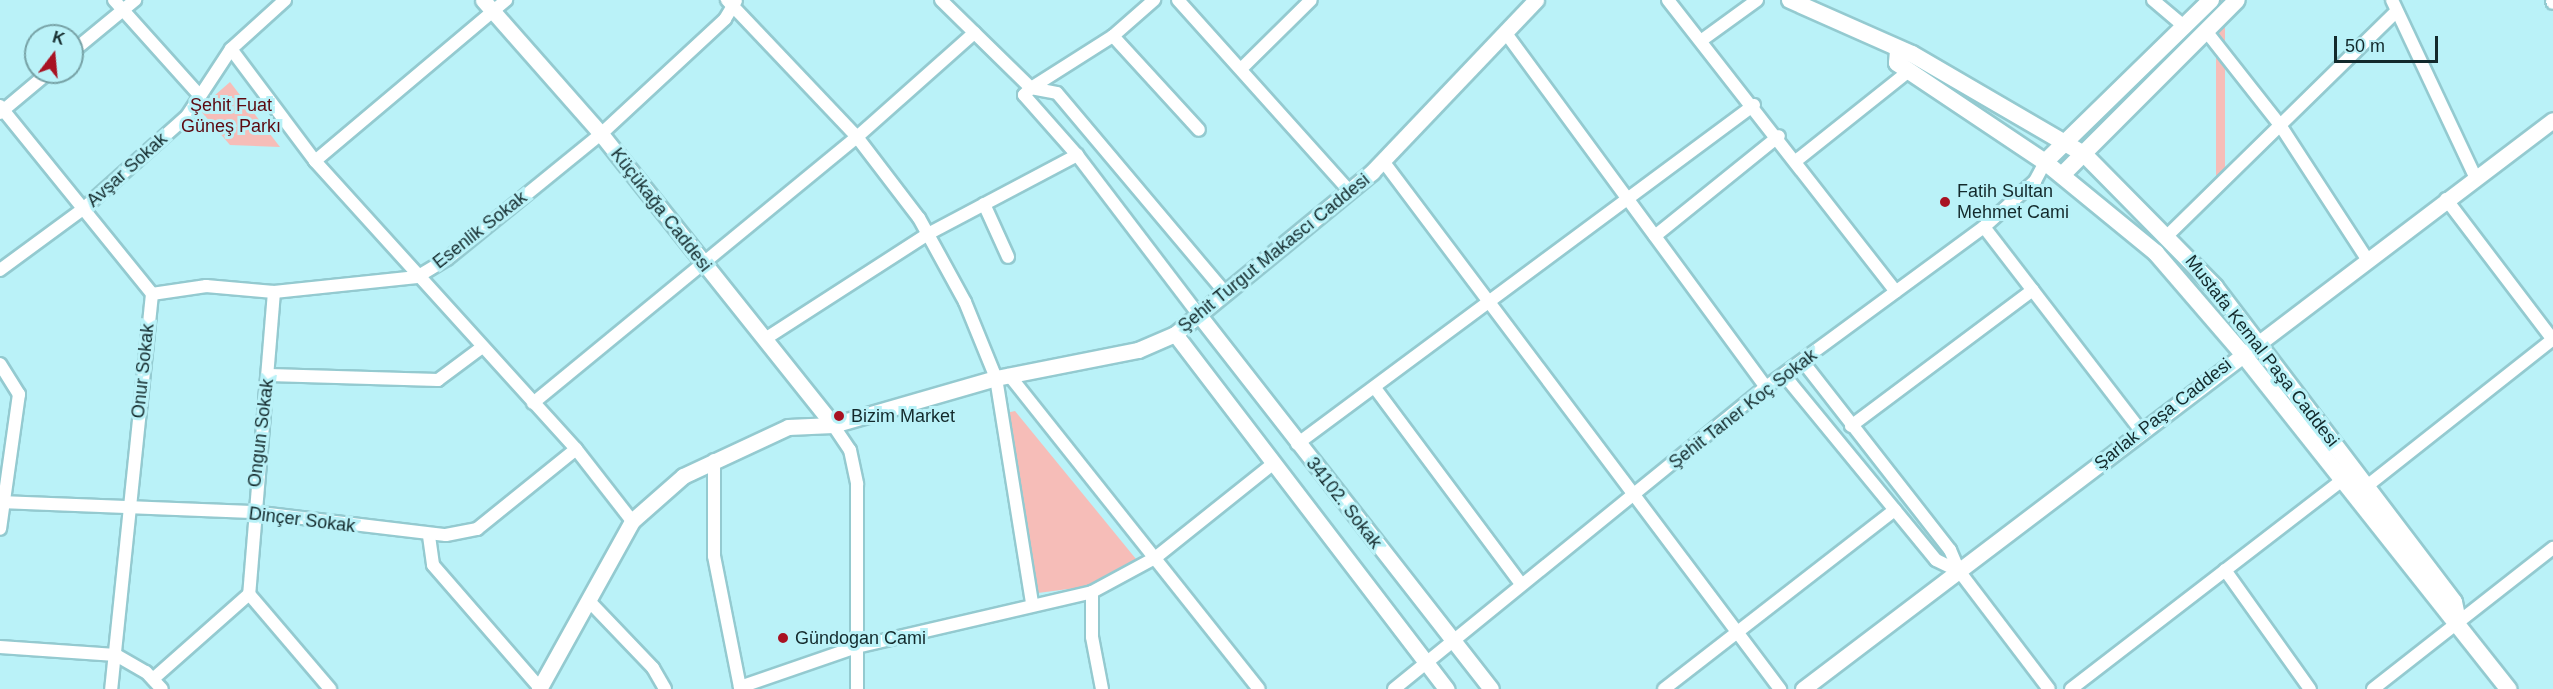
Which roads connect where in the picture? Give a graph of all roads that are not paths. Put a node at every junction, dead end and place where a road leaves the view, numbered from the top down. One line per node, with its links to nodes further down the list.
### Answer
1 (114, 0): 19 (street)
2 (135, 0): 19 (street)
3 (285, 0): 28 (street, Avşar Sokak)
4 (483, 0): 20 (street, Küçükağa Caddesi)
5 (506, 0): 20 (street)
6 (941, 0): 24 (street)
7 (1154, 0): 25 (street)
8 (1178, 0): 30 (street)
9 (1311, 0): 30 (street)
10 (1536, 0): 23 (street, Şehit Turgut Makascı Caddesi)
11 (1668, 0): 26 (street)
12 (1757, 0): 26 (street)
13 (1790, 0): 29 (main road, Mustafa Kemal Paşa Caddesi)
14 (2153, 0): 21 (street)
15 (2211, 0): 21 (main road)
16 (2237, 0): 22 (main road)
17 (732, 2): 40 (street, Esenlik Sokak); 42 (street)
18 (2395, 5): 38 (street); 51 (street)
19 (122, 10): 27 (street); 34 (street)
20 (493, 13): 40 (street, Küçükağa Caddesi); 47 (street)
21 (2184, 27): 43 (main road)
22 (2206, 31): 38 (street); 44 (main road)
23 (1505, 32): 48 (street, Şehit Turgut Makascı Caddesi); 54 (street)
24 (974, 33): 33 (street); 42 (street)
25 (1113, 36): 33 (street); 39 (street)
26 (1702, 40): 35 (street)
27 (84, 42)
28 (231, 49): 34 (street, Avşar Sokak); 47 (street)
29 (1898, 51): 31 (main road, Mustafa Kemal Paşa Caddesi); 43 (main road, Mustafa Kemal Paşa Caddesi)
30 (1243, 67): 53 (street)
31 (1910, 70): 46 (street); 49 (main road, Mustafa Kemal Paşa Caddesi)
32 (34, 84): 36 (street)
33 (1031, 88): 45 (street); 71 (street)
34 (200, 96): 57 (street, Avşar Sokak)
35 (1754, 105): 41 (street); 54 (street)
36 (1, 110): 57 (street)
37 (2553, 120): 51 (street, Şarlak Paşa Caddesi)
38 (2280, 125): 60 (street); 63 (street)
39 (1199, 130)
40 (601, 134): 64 (street, Küçükağa Caddesi); 66 (street, Esenlik Sokak)
41 (1779, 136): 46 (street); 61 (street)
42 (857, 137): 59 (street); 64 (street)
43 (2070, 141): 44 (main road, Mustafa Kemal Paşa Caddesi); 49 (main road)
44 (2084, 154): 50 (main road); 60 (main road, Mustafa Kemal Paşa Caddesi)
45 (1077, 155): 56 (street); 73 (street)
46 (1797, 160): 69 (street)
47 (315, 161): 66 (street)
48 (1383, 161): 53 (street, Şehit Turgut Makascı Caddesi); 72 (street)
49 (2045, 162): 50 (main road, Mustafa Kemal Paşa Caddesi); 52 (street, Şehit Taner Koç Sokak)
50 (2062, 175): 52 (street, Şehit Taner Koç Sokak); 79 (main road, Mustafa Kemal Paşa Caddesi)
51 (2475, 176): 55 (street, Şarlak Paşa Caddesi)
52 (2035, 181): 58 (street, Şehit Taner Koç Sokak)
53 (1350, 192): 71 (street, Şehit Turgut Makascı Caddesi)
54 (1628, 199): 61 (street); 72 (street)
55 (2446, 199): 63 (street, Şarlak Paşa Caddesi); 76 (street)
56 (984, 204): 59 (street); 62 (street)
57 (83, 209): 65 (street, Avşar Sokak); 70 (street)
58 (1984, 227): 67 (street); 69 (street, Şehit Taner Koç Sokak)
59 (928, 234): 75 (street); 84 (street)
60 (2168, 235): 77 (main road, Mustafa Kemal Paşa Caddesi)
61 (1655, 236): 85 (street)
62 (1008, 257)
63 (2367, 259): 77 (street, Şarlak Paşa Caddesi)
64 (703, 264): 75 (street, Küçükağa Caddesi); 87 (street)
65 (0, 270)
66 (417, 277): 68 (street, Esenlik Sokak); 78 (street)
67 (2032, 290): 89 (street); 90 (street)
68 (274, 291): 70 (street, Esenlik Sokak); 82 (street, Ongun Sokak)
69 (1896, 292): 80 (street, Şehit Taner Koç Sokak)
70 (152, 294): 99 (street, Onur Sokak)
71 (1226, 294): 73 (street, Şehit Turgut Makascı Caddesi)
72 (1489, 300): 86 (street); 97 (street)
73 (1199, 315): 74 (street, Şehit Turgut Makascı Caddesi); 91 (street, 34102. Sokak)
74 (1175, 334): 84 (street, Şehit Turgut Makascı Caddesi); 94 (street, 34102. Sokak)
75 (765, 339): 88 (street, Küçükağa Caddesi)
76 (2553, 340): 96 (street)
77 (2257, 342): 79 (street, Şarlak Paşa Caddesi); 96 (main road, Mustafa Kemal Paşa Caddesi)
78 (481, 348): 82 (street); 87 (street)
79 (2242, 353): 90 (street, Şarlak Paşa Caddesi); 95 (main road, Mustafa Kemal Paşa Caddesi)
80 (1803, 362): 83 (street, Şehit Taner Koç Sokak); 89 (street)
81 (0, 364): 98 (street)
82 (269, 375): 101 (street, Ongun Sokak)
83 (1784, 375): 85 (street, Şehit Taner Koç Sokak); 100 (street)
84 (1002, 377): 88 (street, Şehit Turgut Makascı Caddesi); 106 (street); 113 (street)
85 (1766, 387): 97 (street, Şehit Taner Koç Sokak)
86 (1375, 388): 91 (street); 109 (street)
87 (532, 404): 92 (street)
88 (833, 425): 93 (street, Şehit Turgut Makascı Caddesi); 118 (street)
89 (1851, 426): 108 (street)
90 (2141, 431): 108 (street, Şarlak Paşa Caddesi)
91 (1297, 444): 116 (street, 34102. Sokak)
92 (576, 449): 102 (street); 104 (street, Dinçer Sokak)
93 (714, 460): 102 (street, Şehit Turgut Makascı Caddesi); 118 (street)
94 (1274, 463): 106 (street); 120 (street, 34102. Sokak)
95 (2342, 480): 107 (street); 114 (main road, Mustafa Kemal Paşa Caddesi)
96 (2367, 486): 114 (main road, Mustafa Kemal Paşa Caddesi)
97 (1633, 495): 109 (street, Şehit Taner Koç Sokak); 115 (street)
98 (3, 503): 99 (street, Dinçer Sokak); 103 (street)
99 (131, 508): 101 (street, Dinçer Sokak); 119 (street, Onur Sokak)
100 (1895, 510): 108 (street); 115 (street)
101 (252, 512): 104 (street, Dinçer Sokak); 111 (street, Ongun Sokak)
102 (632, 521): 112 (street, Şehit Turgut Makascı Caddesi)
103 (0, 529)
104 (429, 536): 122 (street)
105 (2553, 548): 114 (street)
106 (1155, 558): 110 (street); 129 (street)
107 (2225, 570): 137 (street); 138 (street)
108 (1959, 571): 135 (street, Şarlak Paşa Caddesi); 136 (street)
109 (1521, 584): 116 (street, Şehit Taner Koç Sokak)
110 (1092, 592): 113 (street); 128 (street)
111 (249, 594): 121 (street); 125 (street)
112 (588, 600): 122 (street, Şehit Turgut Makascı Caddesi); 126 (street)
113 (1032, 603): 118 (street)
114 (2458, 621): 139 (street); 140 (main road, Mustafa Kemal Paşa Caddesi)
115 (1734, 632): 133 (street); 134 (street)
116 (1452, 639): 120 (street, Şehit Taner Koç Sokak); 132 (street, 34102. Sokak)
117 (0, 647): 119 (street)
118 (855, 647): 127 (street)
119 (116, 655): 121 (street); 123 (street, Onur Sokak)
120 (1425, 663): 130 (street, Şehit Taner Koç Sokak); 131 (street, 34102. Sokak)
121 (153, 679): 124 (street)
122 (539, 688)
123 (111, 689)
124 (162, 689)
125 (330, 689)
126 (665, 689)
127 (857, 689)
128 (1102, 689)
129 (1259, 689)
130 (1394, 689)
131 (1446, 689)
132 (1491, 689)
133 (1664, 689)
134 (1780, 689)
135 (1803, 689)
136 (2049, 689)
137 (2071, 689)
138 (2310, 689)
139 (2373, 689)
140 (2508, 689)

